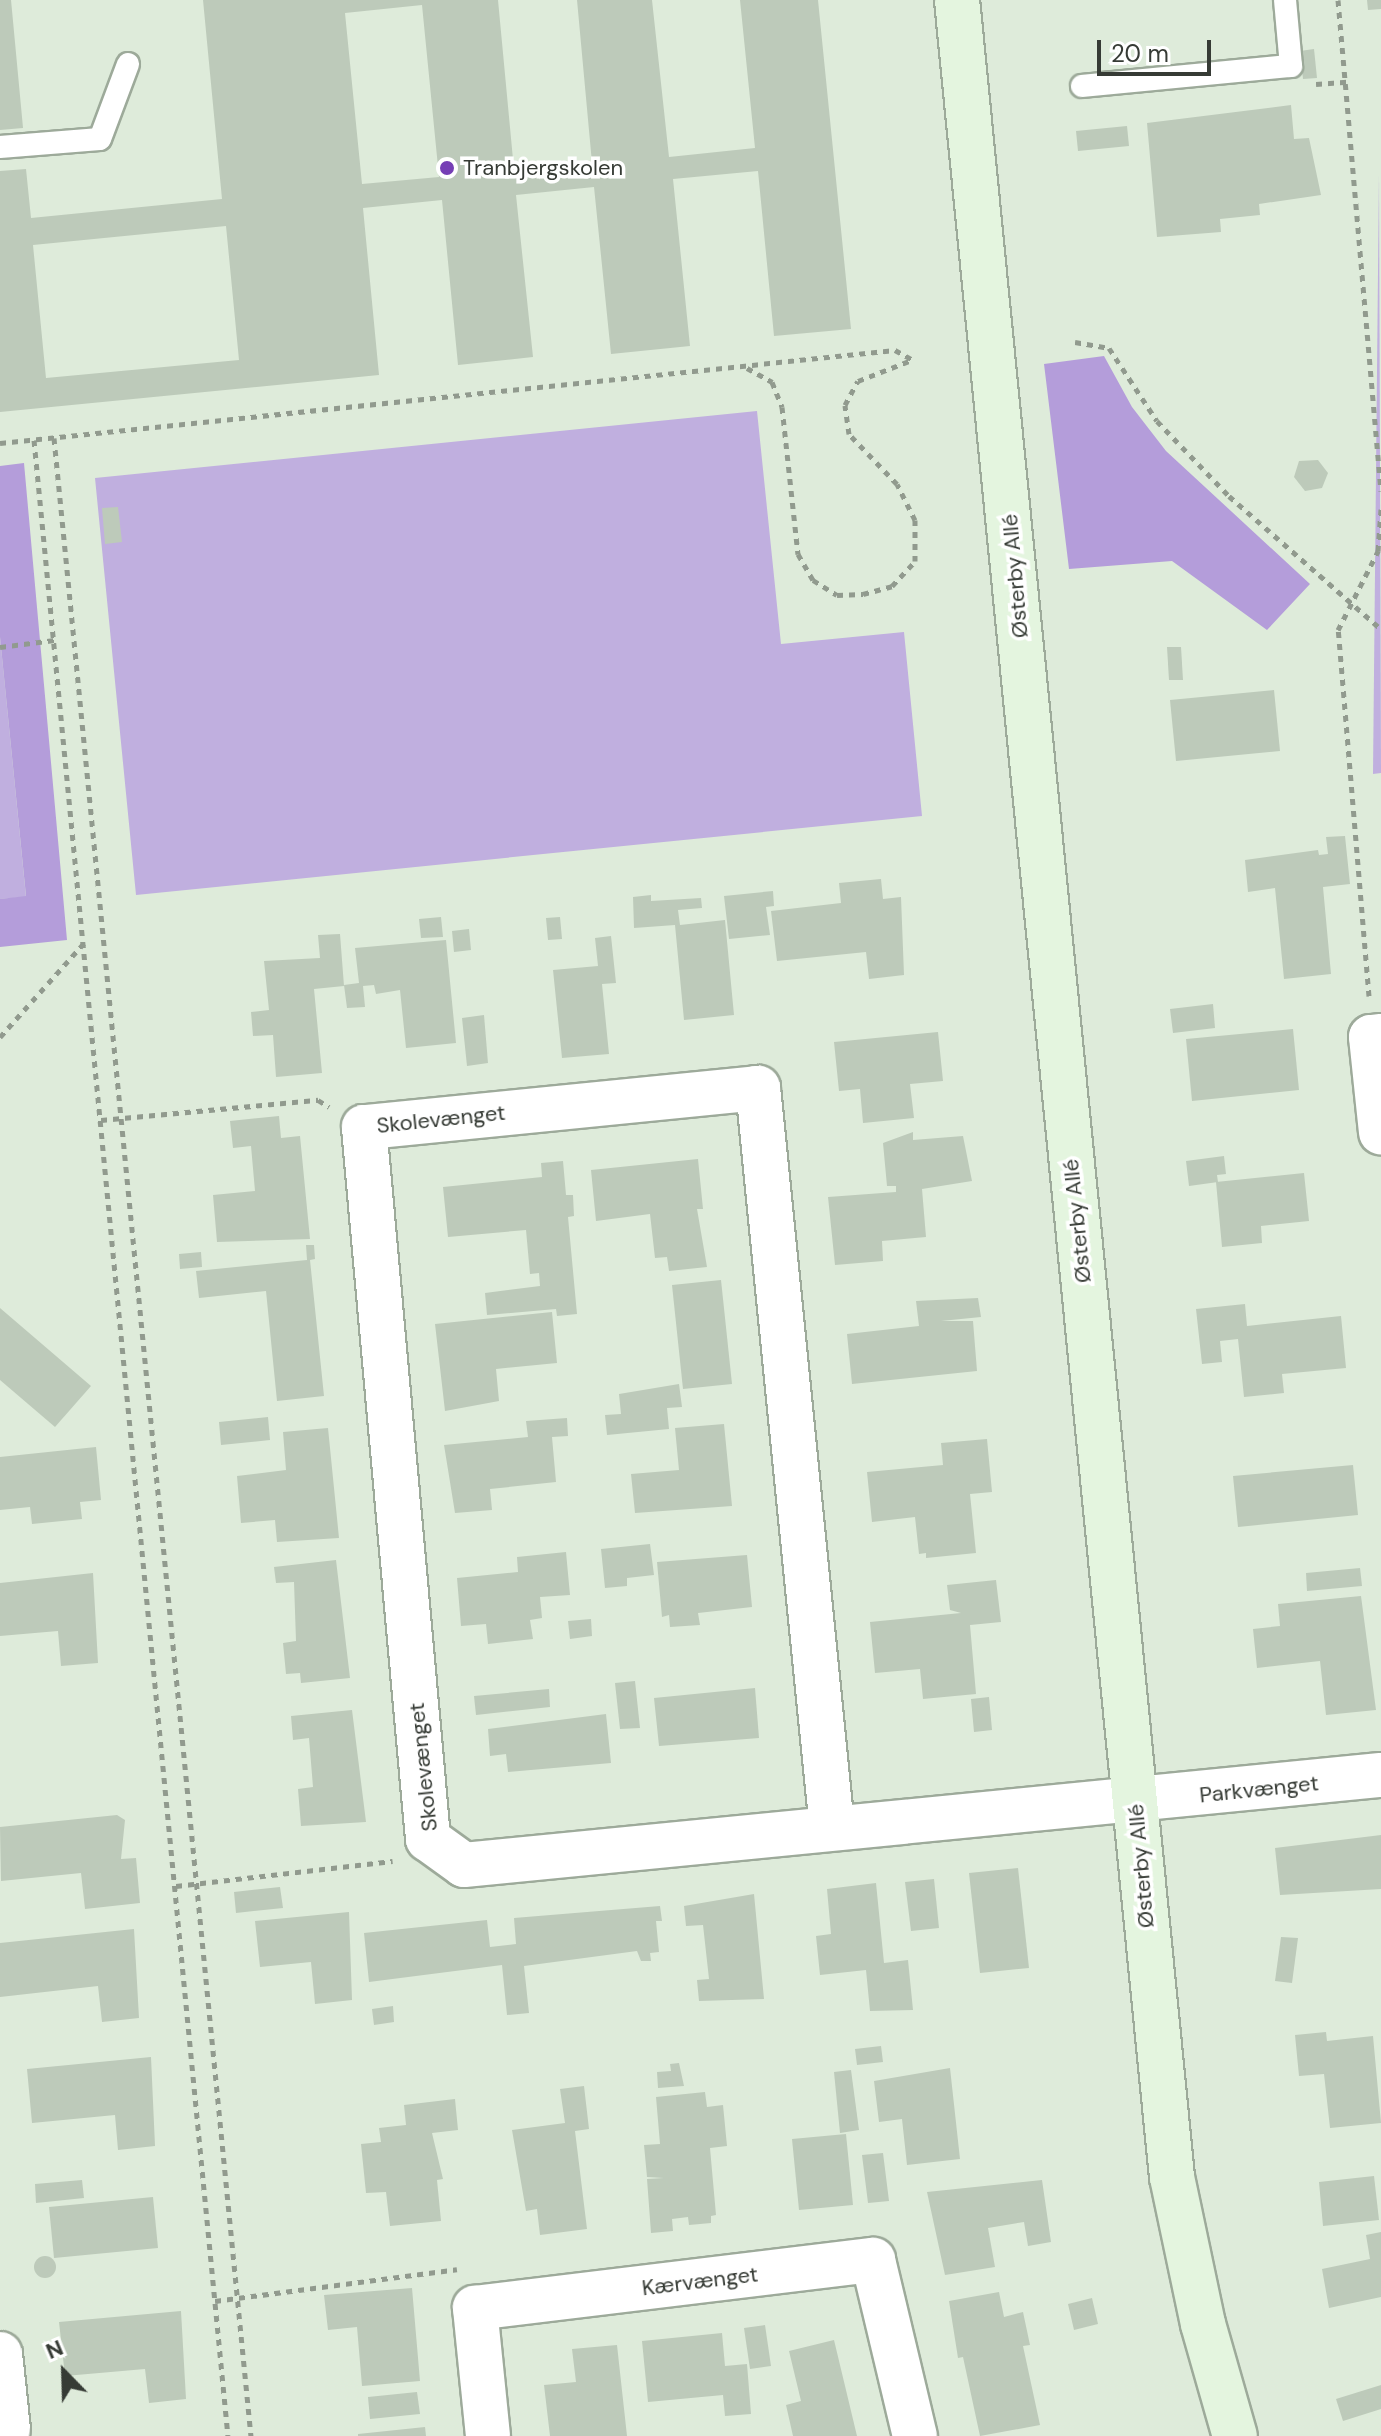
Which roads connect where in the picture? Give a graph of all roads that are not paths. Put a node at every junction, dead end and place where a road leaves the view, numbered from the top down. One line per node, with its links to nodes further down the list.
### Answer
1 (957, 0): 9 (street, Østerby Allé)
2 (1285, 0): 4 (lane)
3 (128, 64): 5 (lane)
4 (1082, 86)
5 (0, 147)
6 (1376, 1036): 7 (street)
7 (1381, 1132)
8 (1381, 1775): 9 (street, Parkvænget)
9 (1136, 1802): 10 (street, Skolevænget); 15 (street, Østerby Allé)
10 (832, 1828): 10 (street, Skolevænget)
11 (0, 2354): 12 (street)
12 (8, 2430)
13 (488, 2436): 14 (street, Kærvænget)
14 (915, 2436)
15 (1235, 2436)

